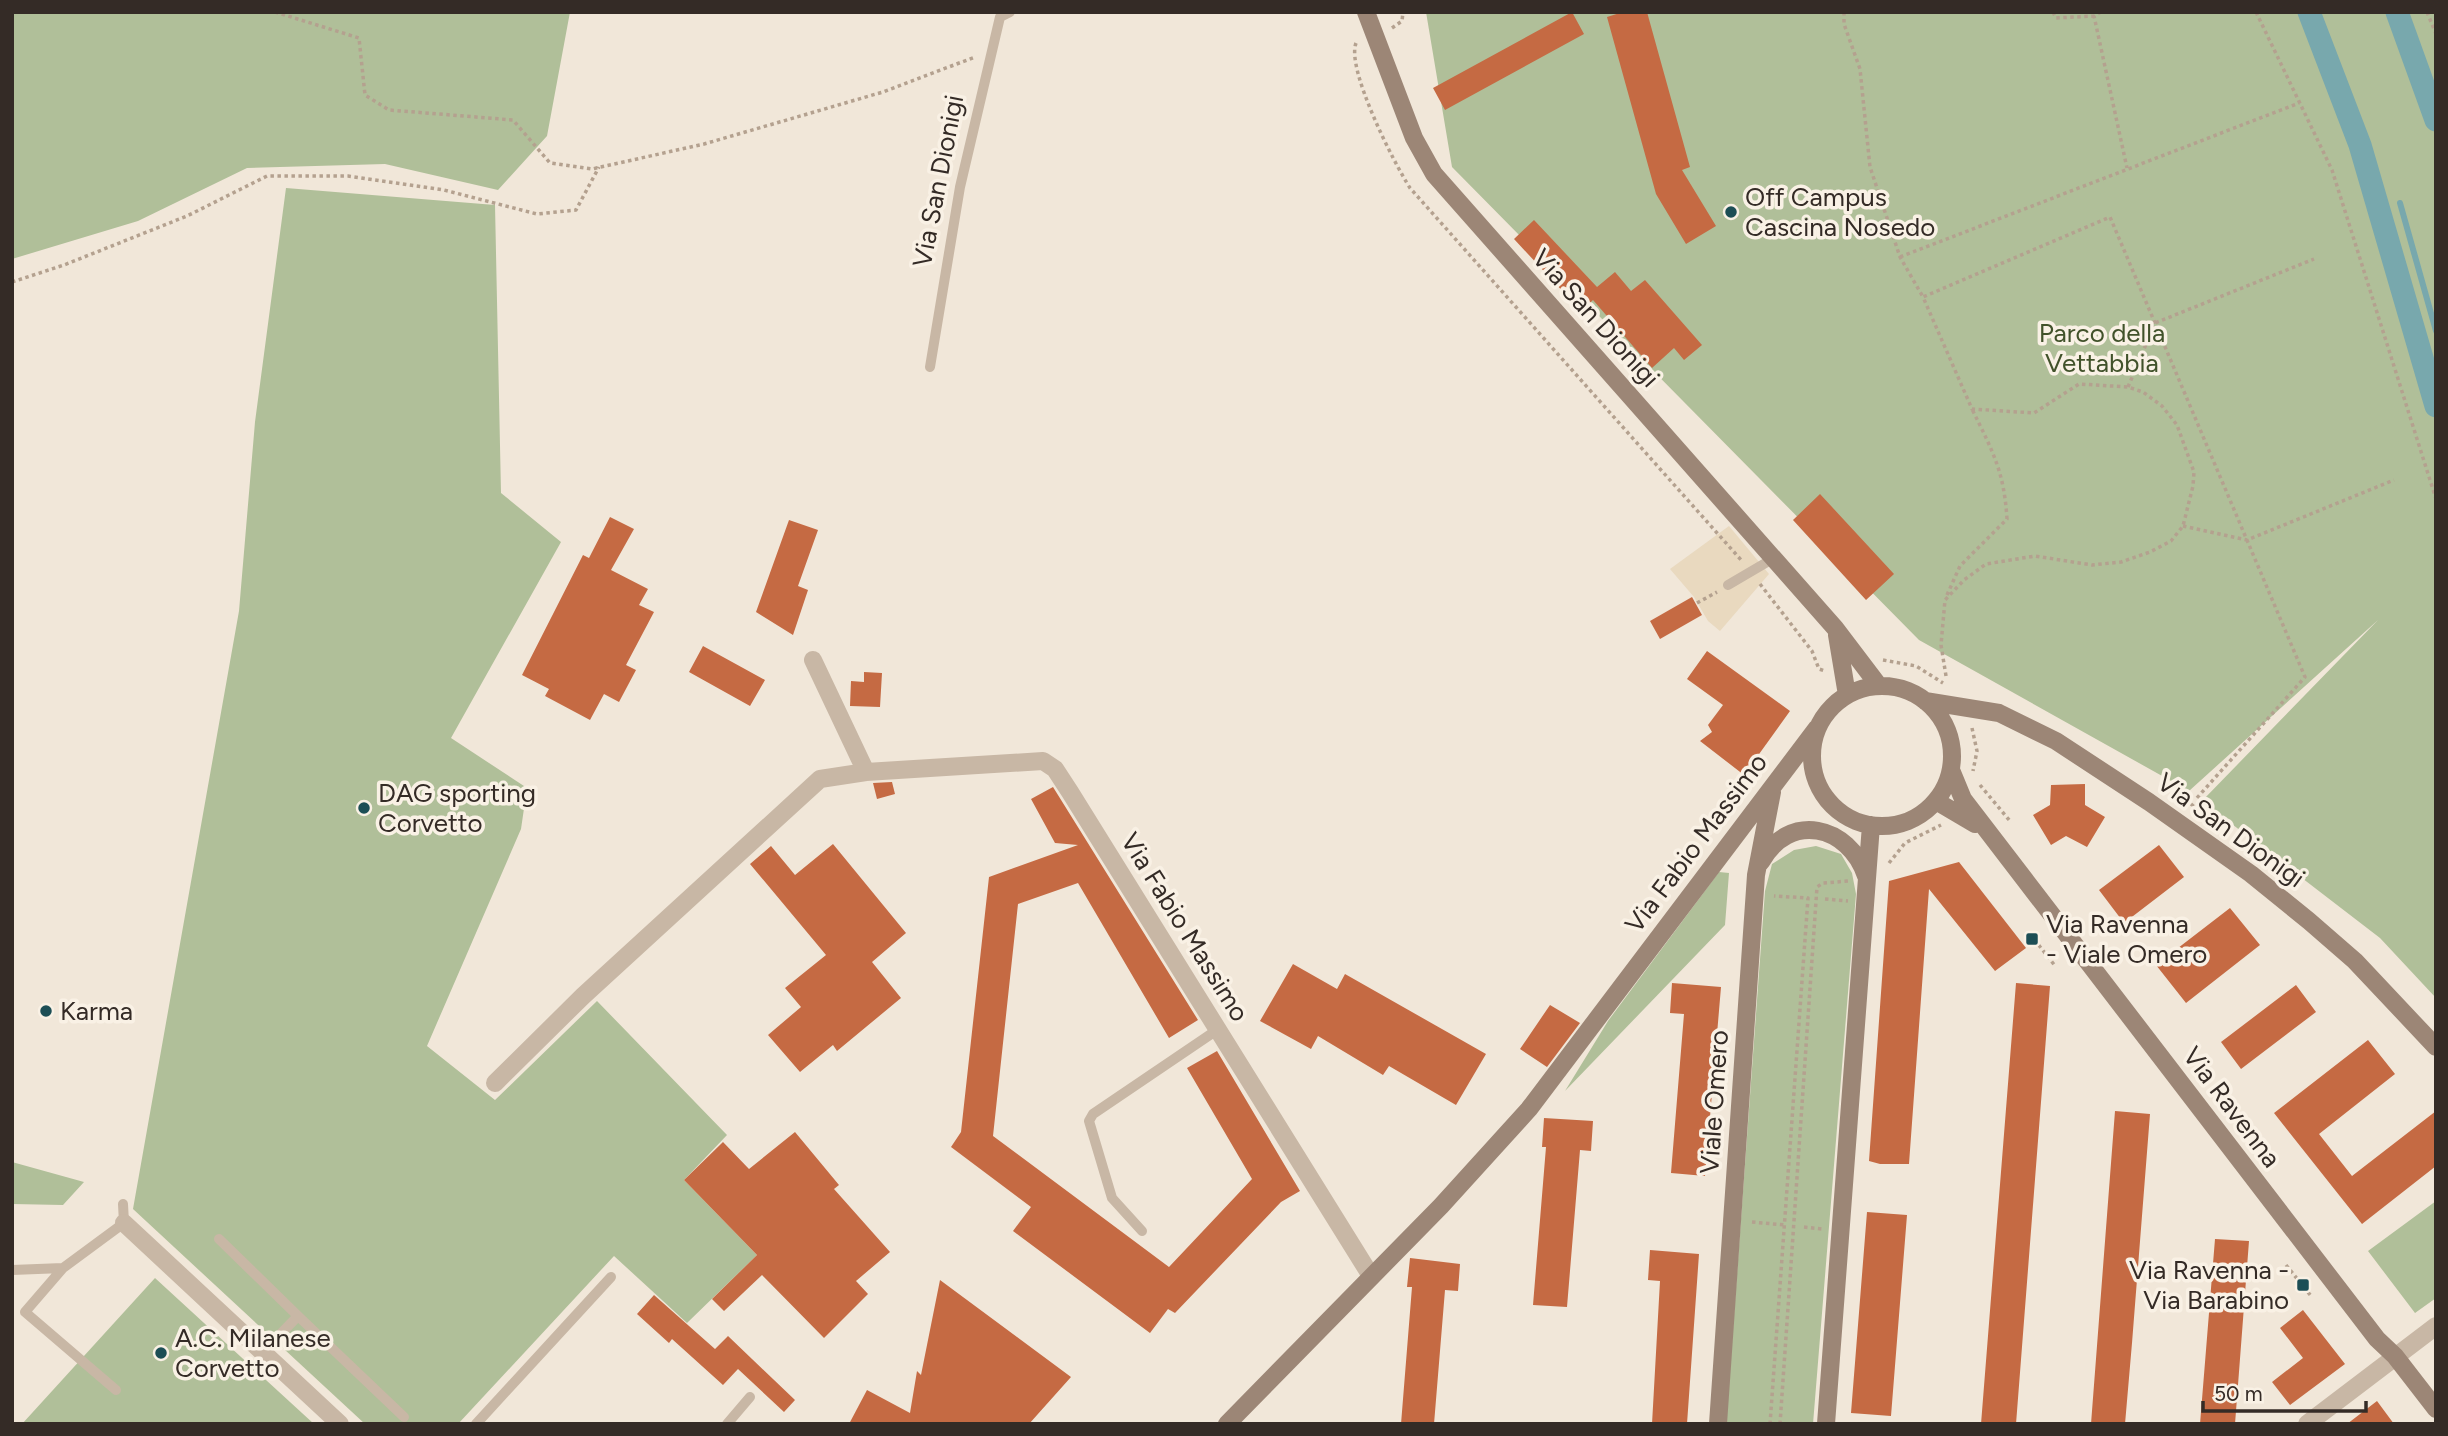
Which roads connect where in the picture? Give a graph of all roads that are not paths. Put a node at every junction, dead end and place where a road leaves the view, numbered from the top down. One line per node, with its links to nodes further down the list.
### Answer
1 (1010, 12): 3 (lane, Via San Dionigi)
2 (1366, 12): 4 (street, Via San Dionigi)
3 (930, 367)
4 (1774, 558): 5 (lane); 6 (street, Via San Dionigi)
5 (1728, 585)
6 (1836, 628): 8 (street, Via San Dionigi); 9 (street)
7 (813, 660): 15 (street)
8 (1879, 686): 9 (street); 10 (street)
9 (1847, 695): 12 (street)
10 (1925, 701): 11 (street, Via San Dionigi); 13 (street)
11 (1961, 708): 13 (street); 23 (street, Via San Dionigi)
12 (1817, 728): 16 (street, Via Fabio Massimo); 18 (street)
13 (1948, 732): 14 (street)
14 (1951, 770): 17 (street); 19 (street, Via Ravenna)
15 (866, 772): 22 (street, Via Fabio Massimo); 24 (street, Via Fabio Massimo)
16 (1774, 785): 20 (street, Viale Omero); 31 (street, Via Fabio Massimo)
17 (1936, 801): 18 (street); 19 (street, Via Ravenna)
18 (1871, 825): 21 (street)
19 (1990, 834): 36 (street, Via Ravenna)
20 (1759, 866): 21 (street); 45 (street, Viale Omero)
21 (1867, 879): 46 (street)
22 (1217, 1030): 27 (lane); 31 (street, Via Fabio Massimo)
23 (2436, 1047)
24 (495, 1083)
25 (123, 1204): 26 (lane)
26 (119, 1218): 29 (lane); 35 (street)
27 (1142, 1231)
28 (219, 1239): 33 (lane)
29 (63, 1268): 30 (lane); 37 (lane)
30 (12, 1270)
31 (1371, 1276): 44 (street, Via Fabio Massimo)
32 (611, 1277): 42 (lane)
33 (298, 1316): 35 (lane); 40 (lane)
34 (2436, 1326): 36 (street)
35 (262, 1353): 41 (street)
36 (2395, 1356): 39 (street, Via Ravenna); 47 (street)
37 (116, 1390)
38 (750, 1397): 43 (lane)
39 (2436, 1409)
40 (404, 1417)
41 (340, 1424)
42 (476, 1424)
43 (727, 1424)
44 (1227, 1424)
45 (1718, 1424)
46 (1826, 1424)
47 (2307, 1424)

